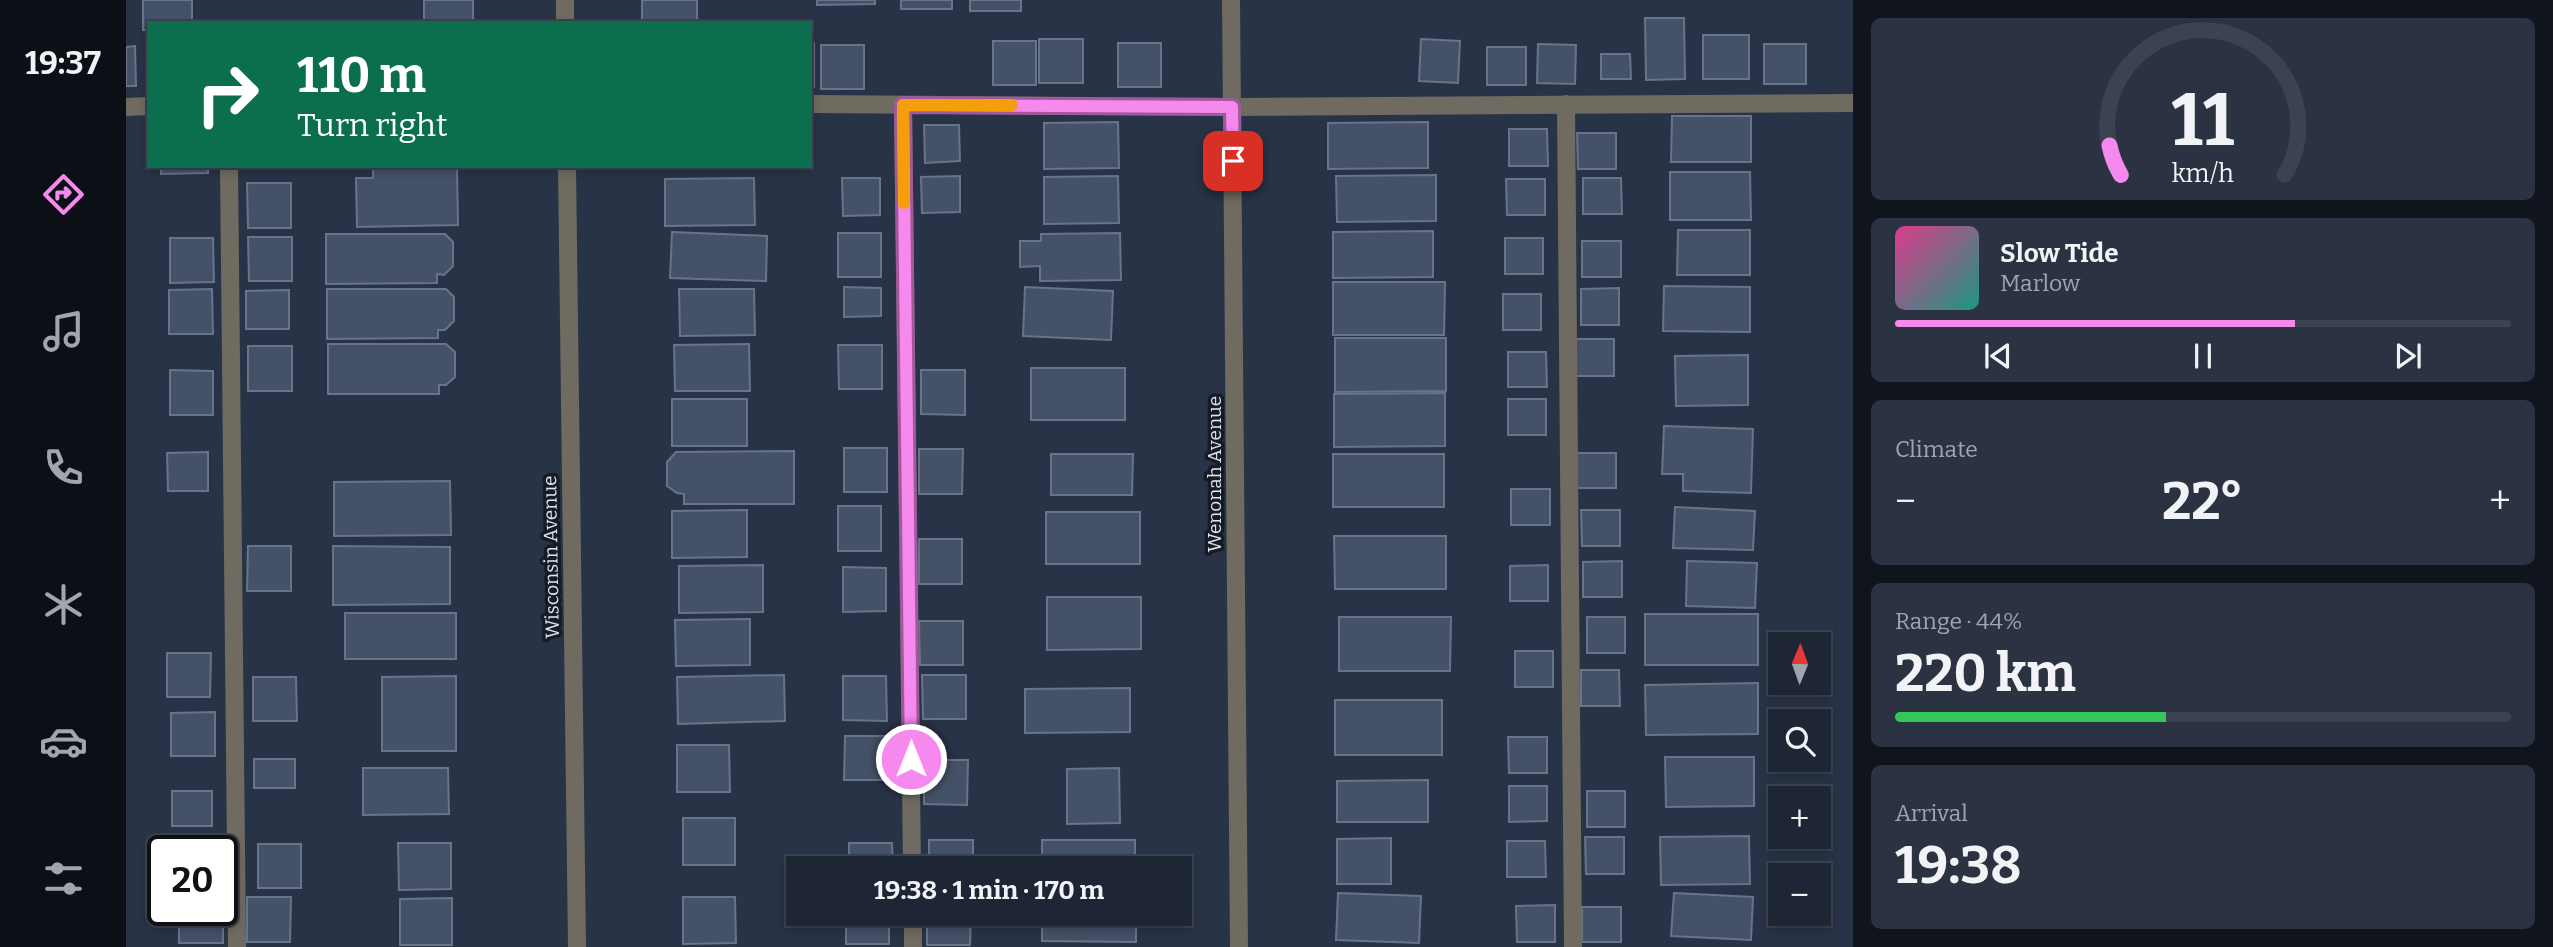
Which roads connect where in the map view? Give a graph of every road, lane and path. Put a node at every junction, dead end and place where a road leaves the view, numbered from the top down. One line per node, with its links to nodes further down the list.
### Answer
1 (565, 0): 3 (street)
2 (1231, 0): 10 (street, Wenonah Avenue)
3 (565, 21)
4 (1853, 103): 6 (street)
5 (812, 104): 7 (street)
6 (1566, 104): 10 (street); 19 (street)
7 (903, 105): 10 (street); 13 (street)
8 (126, 107): 9 (street)
9 (147, 107)
10 (1232, 107): 18 (street, Wenonah Avenue)
11 (229, 168): 15 (street)
12 (567, 168): 16 (street, Wisconsin Avenue)
13 (912, 856)
14 (913, 926): 17 (street)
15 (237, 947)
16 (577, 947)
17 (913, 947)
18 (1239, 947)
19 (1573, 947)

